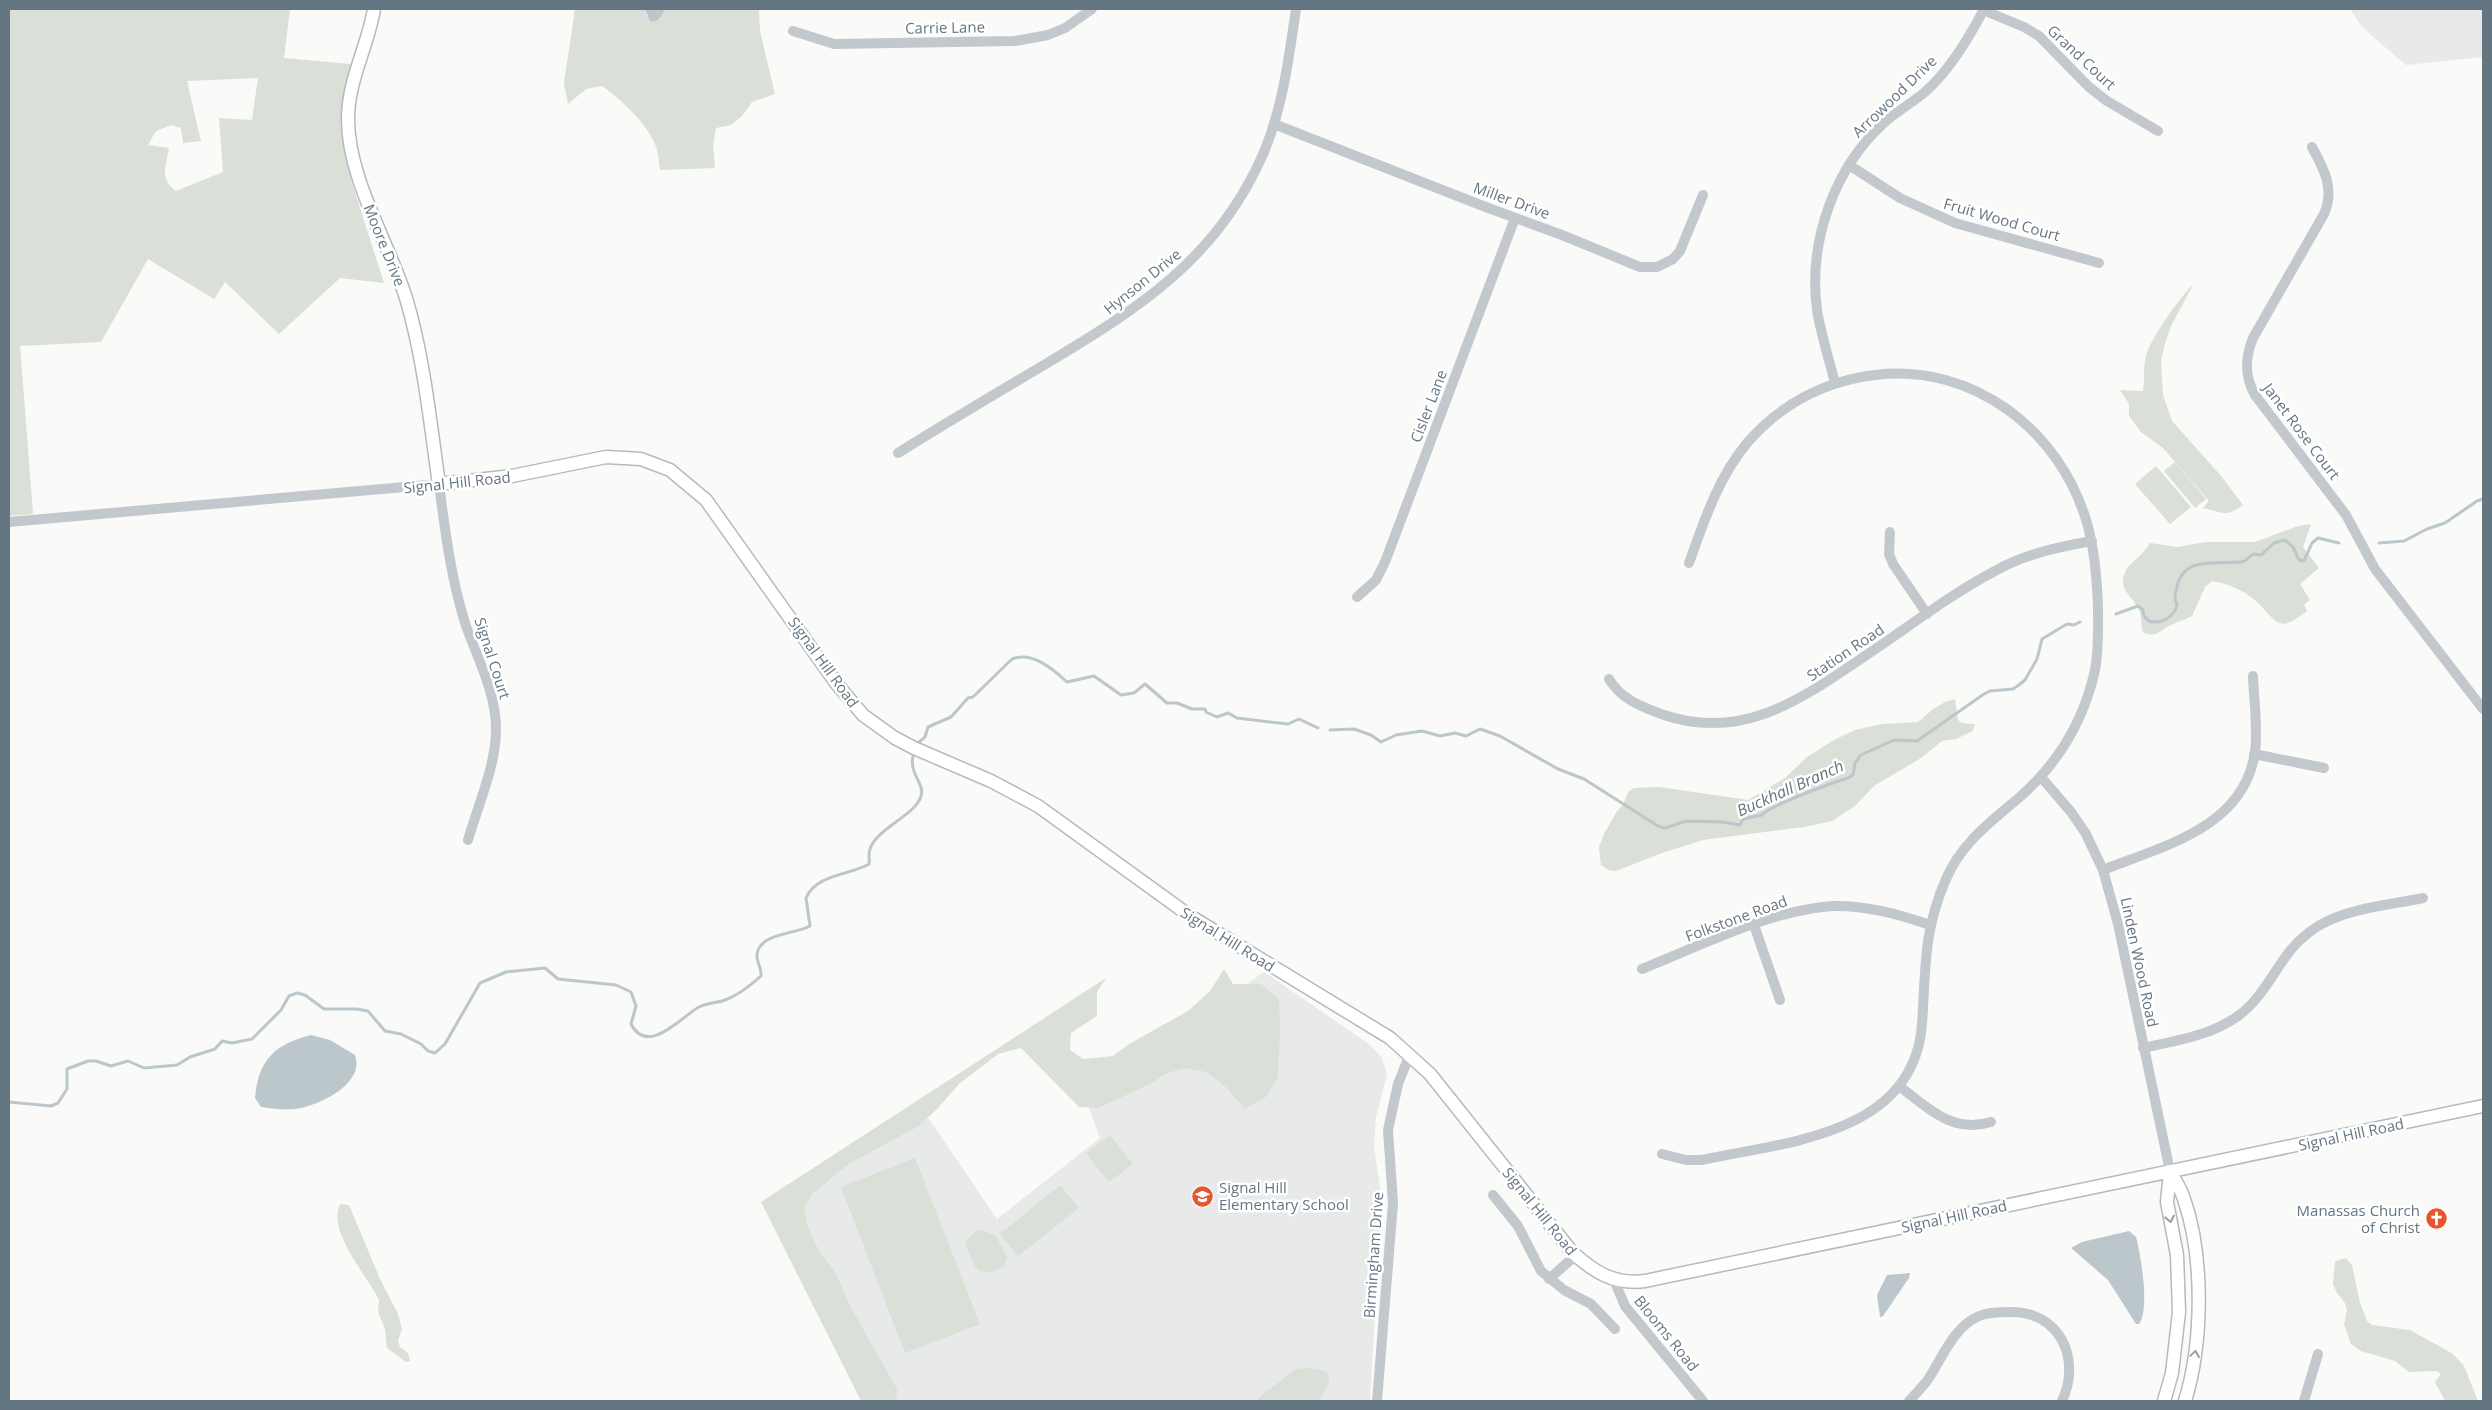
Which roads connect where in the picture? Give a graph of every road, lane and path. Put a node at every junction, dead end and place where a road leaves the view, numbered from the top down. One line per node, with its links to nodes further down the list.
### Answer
1 (374, 9): 15 (main road, Moore Drive)
2 (1092, 9): 5 (street, Carrie Lane)
3 (1296, 9): 6 (street, Hynson Drive)
4 (1984, 10): 7 (street, Grand Court); 9 (street, Arrowood Drive)
5 (793, 30)
6 (1274, 124): 11 (street, Miller Drive); 14 (street, Hynson Drive)
7 (2158, 131)
8 (2312, 147): 24 (street, Janet Rose Court)
9 (1849, 165): 12 (street, Fruit Wood Court); 13 (street, Arrowood Drive)
10 (1703, 195): 11 (street, Miller Drive)
11 (1515, 218): 20 (street, Cisler Lane)
12 (2099, 262)
13 (1835, 384): 18 (street); 19 (street)
14 (898, 453)
15 (439, 484): 16 (street, Signal Hill Road); 28 (street, Signal Court); 36 (main road, Signal Hill Road)
16 (9, 522)
17 (1890, 532): 21 (street)
18 (2092, 541): 21 (street, Station Road); 27 (street)
19 (1688, 563)
20 (1357, 597)
21 (1927, 614): 23 (street, Station Road)
22 (2253, 676): 25 (street)
23 (1609, 678)
24 (2483, 709)
25 (2254, 754): 26 (street); 29 (street)
26 (2324, 768)
27 (2041, 776): 29 (street, Linden Wood Road); 32 (street)
28 (468, 840)
29 (2103, 870): 35 (street, Linden Wood Road)
30 (2423, 898): 35 (street)
31 (1754, 925): 32 (street, Folkstone Road); 33 (street, Folkstone Road); 34 (street)
32 (1930, 925): 37 (street)
33 (1642, 969)
34 (1780, 1000)
35 (2143, 1048): 41 (street, Linden Wood Road)
36 (1410, 1054): 43 (main road, Signal Hill Road); 48 (street, Birmingham Drive)
37 (1899, 1086): 39 (street); 40 (street)
38 (2483, 1106): 41 (main road, Signal Hill Road)
39 (1991, 1122)
40 (1662, 1154)
41 (2170, 1171): 45 (main road, Signal Hill Road); 52 (main road, one-way to 52); 53 (main road, one-way to 41)
42 (1493, 1195): 44 (street)
43 (1576, 1255): 44 (street); 45 (main road, Signal Hill Road)
44 (1549, 1279): 46 (street)
45 (1614, 1280): 49 (street, Blooms Road)
46 (1615, 1329)
47 (2318, 1354): 54 (street)
48 (1377, 1401)
49 (1703, 1401)
50 (1909, 1401): 51 (street)
51 (2062, 1401)
52 (2164, 1401)
53 (2185, 1401)
54 (2304, 1401)

